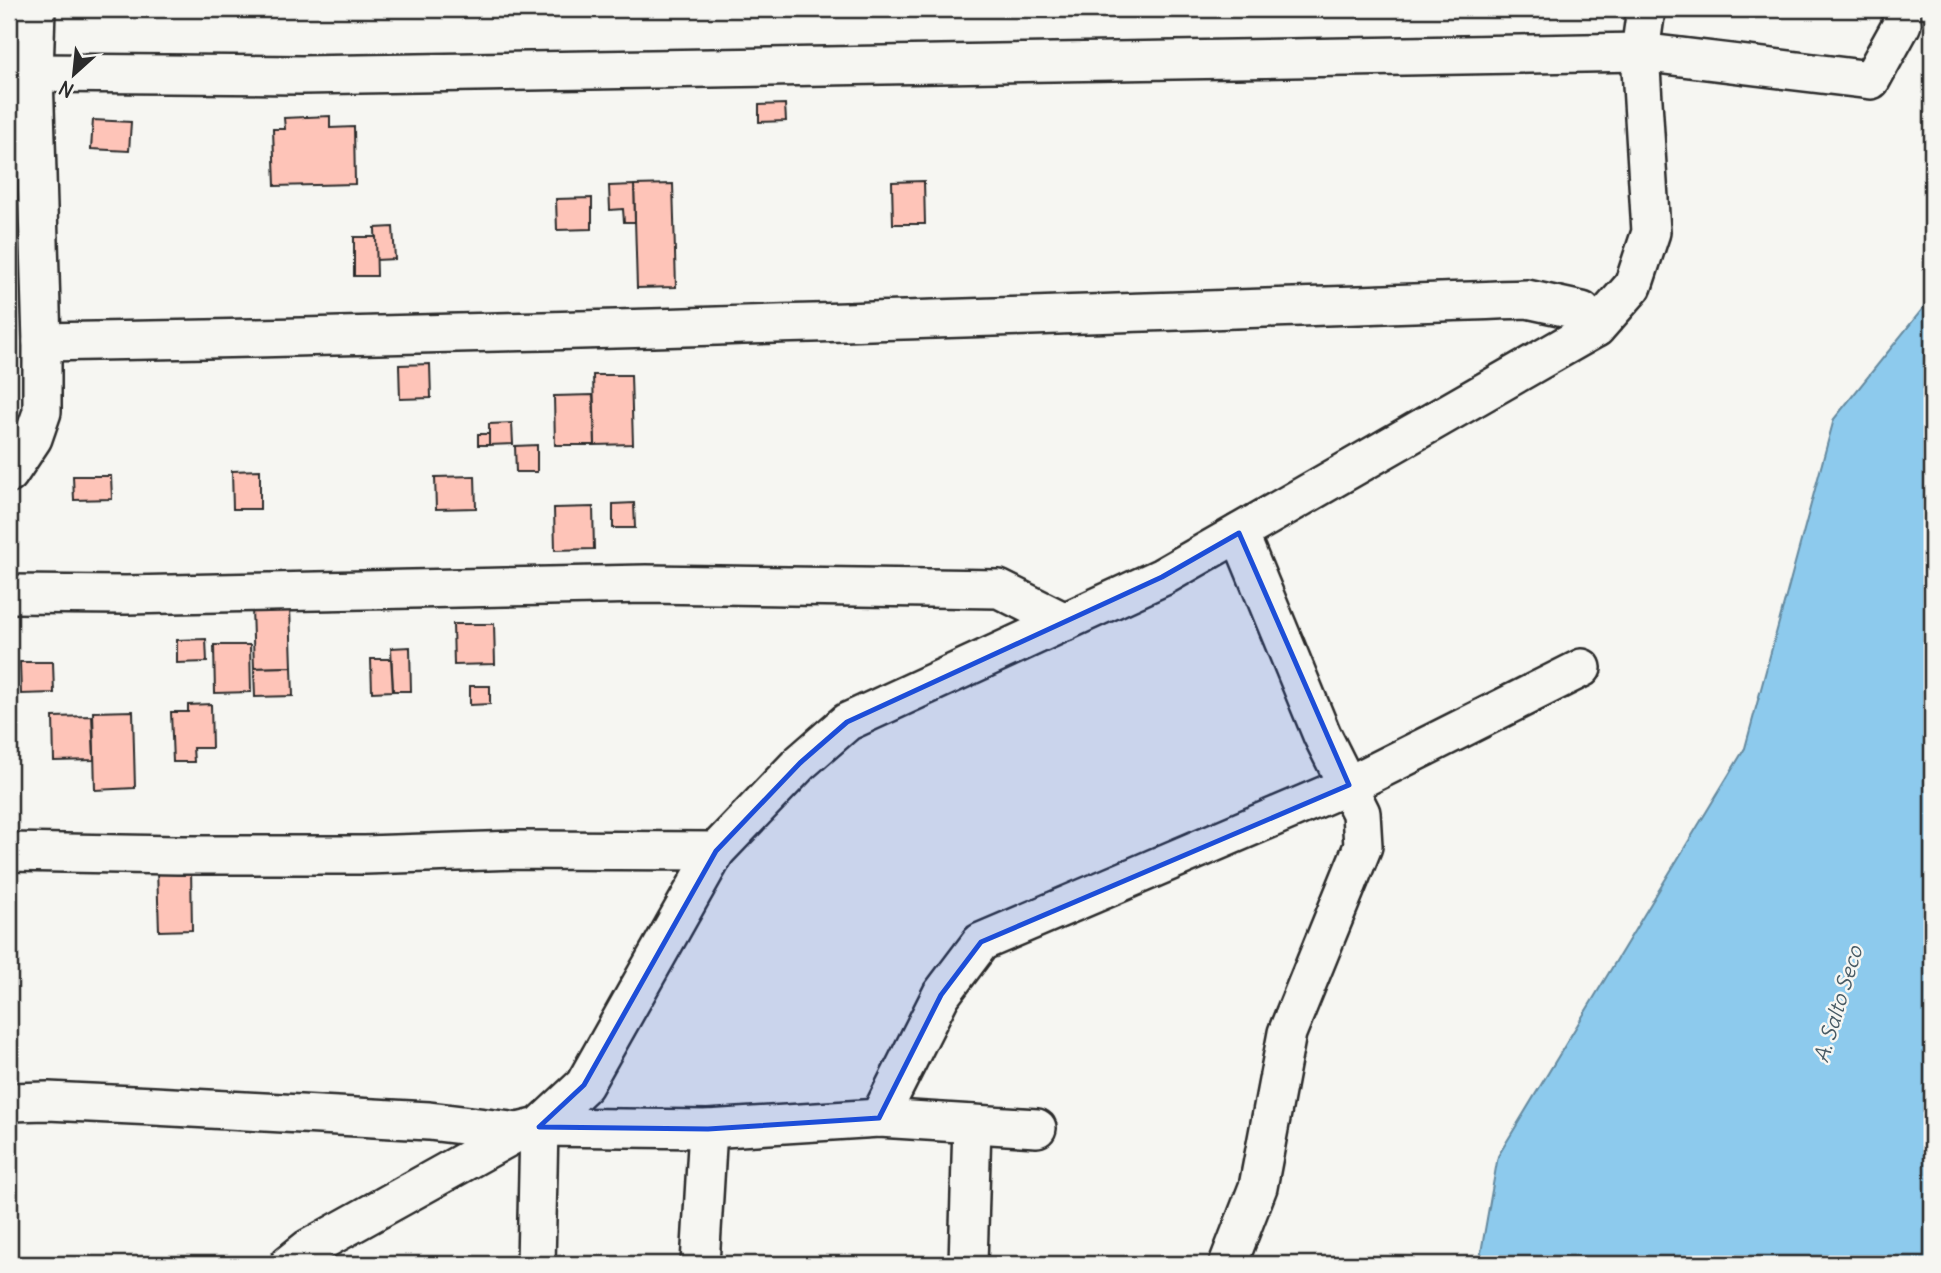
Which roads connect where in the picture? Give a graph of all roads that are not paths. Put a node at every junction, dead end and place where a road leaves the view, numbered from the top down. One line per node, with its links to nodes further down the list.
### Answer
1 (36, 9): 5 (street)
2 (1646, 9): 4 (street)
3 (1901, 9): 4 (street)
4 (1640, 52): 5 (street); 6 (street)
5 (34, 73): 7 (street)
6 (1595, 328): 7 (street); 9 (street)
7 (42, 342): 8 (street)
8 (9, 474)
9 (1239, 533): 11 (street); 13 (street)
10 (9, 594): 11 (street)
11 (1065, 622): 14 (street)
12 (1582, 668): 13 (street)
13 (1349, 785): 17 (street); 26 (street)
14 (716, 851): 15 (street); 21 (street)
15 (9, 852)
16 (9, 1102): 21 (street)
17 (879, 1118): 18 (street); 20 (street)
18 (972, 1124): 19 (street); 25 (street)
19 (1037, 1128)
20 (708, 1129): 21 (street); 24 (street)
21 (528, 1130): 22 (street); 23 (street)
22 (289, 1264)
23 (536, 1264)
24 (700, 1264)
25 (968, 1264)
26 (1228, 1264)

